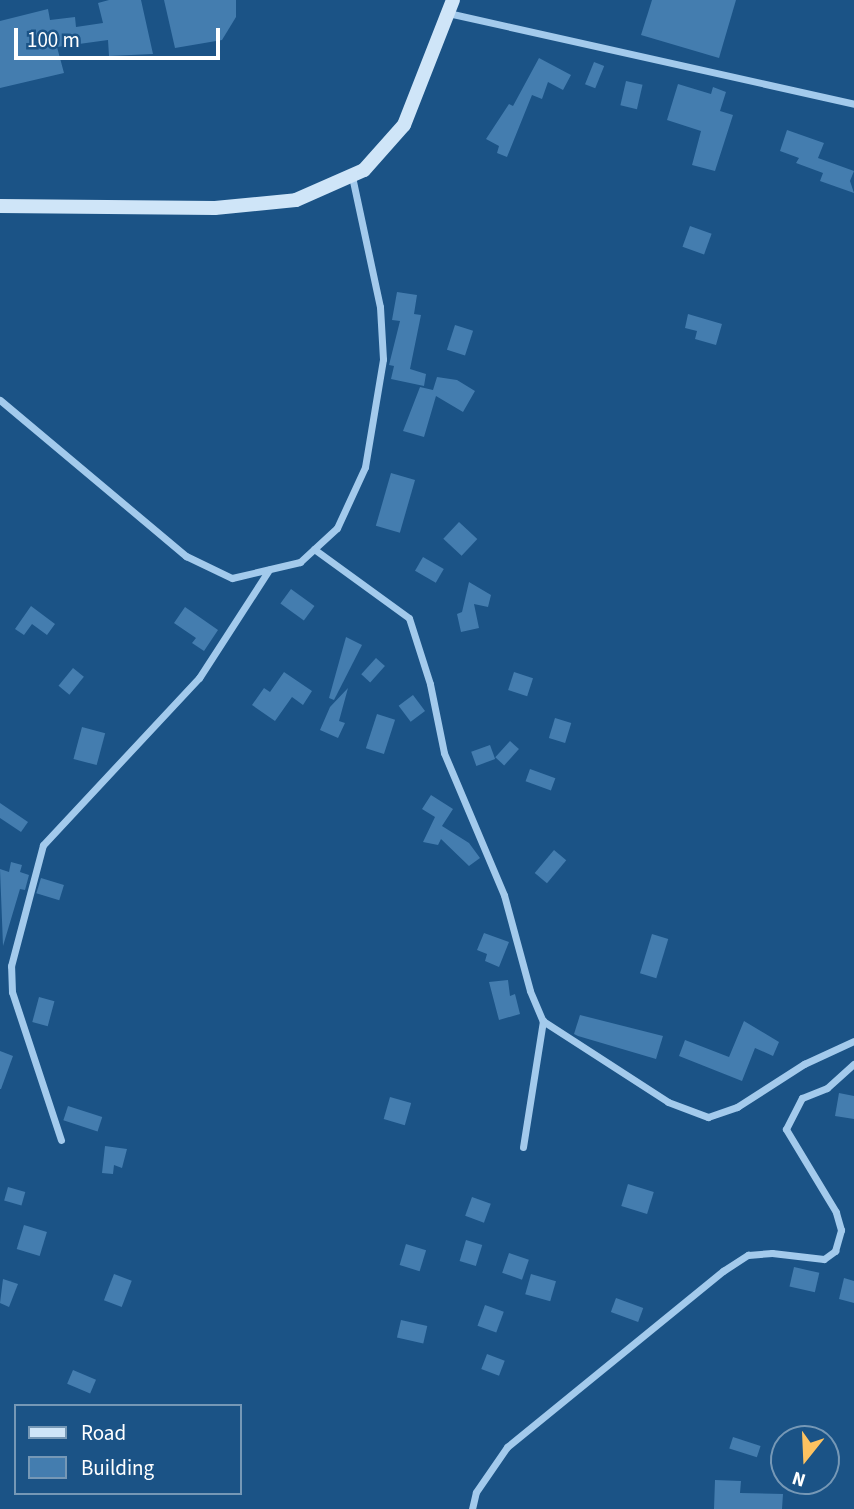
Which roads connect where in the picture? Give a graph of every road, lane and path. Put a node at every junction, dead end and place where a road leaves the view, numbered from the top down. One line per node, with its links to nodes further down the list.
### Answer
1 (451, 6): 2 (street); 3 (main road)
2 (854, 104)
3 (352, 176): 4 (main road); 6 (street)
4 (0, 206)
5 (0, 400): 7 (street)
6 (314, 549): 7 (street); 8 (street)
7 (269, 569): 11 (street)
8 (543, 1021): 9 (street); 12 (street)
9 (854, 1041)
10 (854, 1064): 13 (street)
11 (61, 1140)
12 (523, 1147)
13 (472, 1509)

